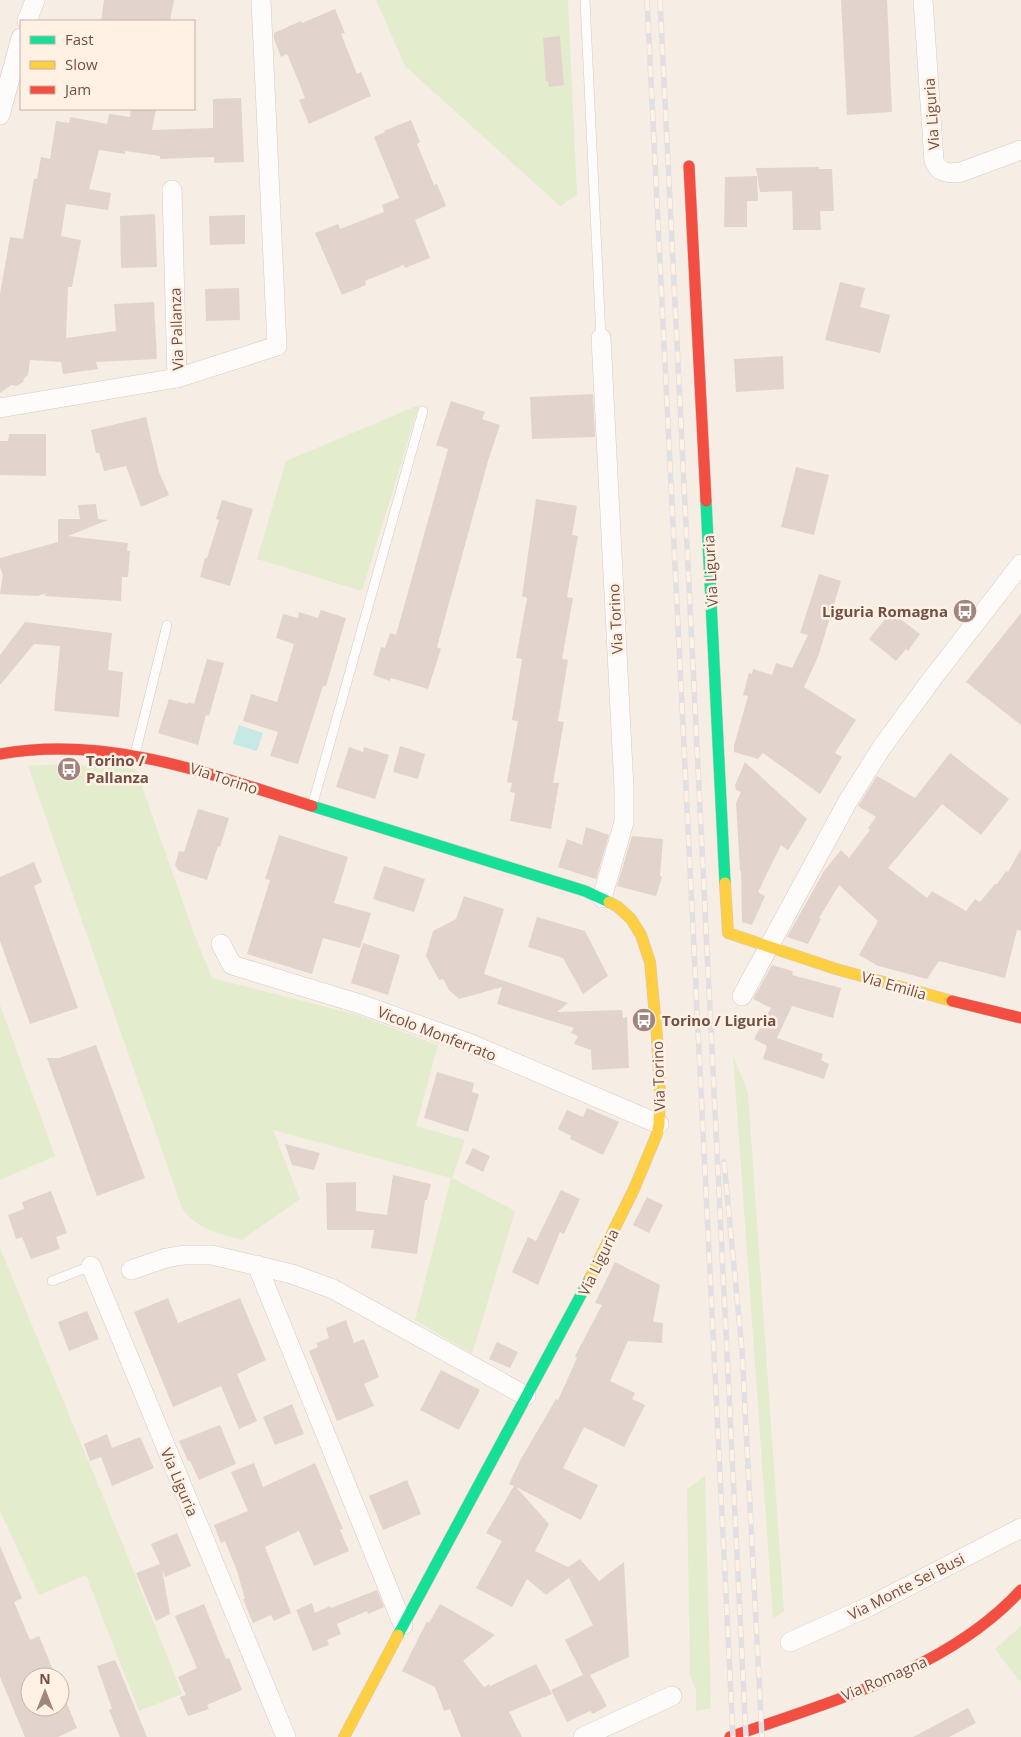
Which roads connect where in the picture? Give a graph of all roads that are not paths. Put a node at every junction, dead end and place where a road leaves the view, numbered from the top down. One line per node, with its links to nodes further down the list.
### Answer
1 (35, 0): 5 (street)
2 (262, 0): 12 (street)
3 (585, 0): 11 (lane)
4 (923, 0): 8 (street, Via Liguria)
5 (27, 20)
6 (20, 42): 7 (street)
7 (0, 115)
8 (1021, 150)
9 (689, 166): 22 (main road, Via Liguria)
10 (172, 190): 12 (street, Via Pallanza)
11 (601, 338): 20 (street, Via Torino)
12 (177, 378): 13 (street, Via Pallanza)
13 (0, 408)
14 (423, 411): 19 (lane)
15 (1018, 572): 22 (street)
16 (167, 625): 18 (lane)
17 (0, 754): 18 (main road, Via Torino)
18 (135, 754): 19 (main road, Via Torino)
19 (312, 806): 20 (main road, Via Torino)
20 (602, 898): 25 (main road, Via Torino)
21 (221, 944): 25 (street, Vicolo Monferrato)
22 (768, 948): 23 (street); 24 (main road, Via Emilia)
23 (742, 996)
24 (1021, 1018)
25 (659, 1124): 30 (main road, Via Liguria)
26 (257, 1265): 28 (street); 30 (street); 33 (street)
27 (91, 1266): 29 (lane, Via Liguria); 36 (street, Via Liguria)
28 (131, 1270)
29 (52, 1280)
30 (526, 1396): 33 (main road, Via Liguria)
31 (1021, 1528): 34 (street, Via Monte Sei Busi)
32 (1021, 1590): 39 (main road, Via Romagna)
33 (403, 1625): 37 (main road, Via Liguria)
34 (790, 1642)
35 (672, 1696): 38 (street)
36 (286, 1737)
37 (344, 1737)
38 (583, 1737)
39 (730, 1737)

